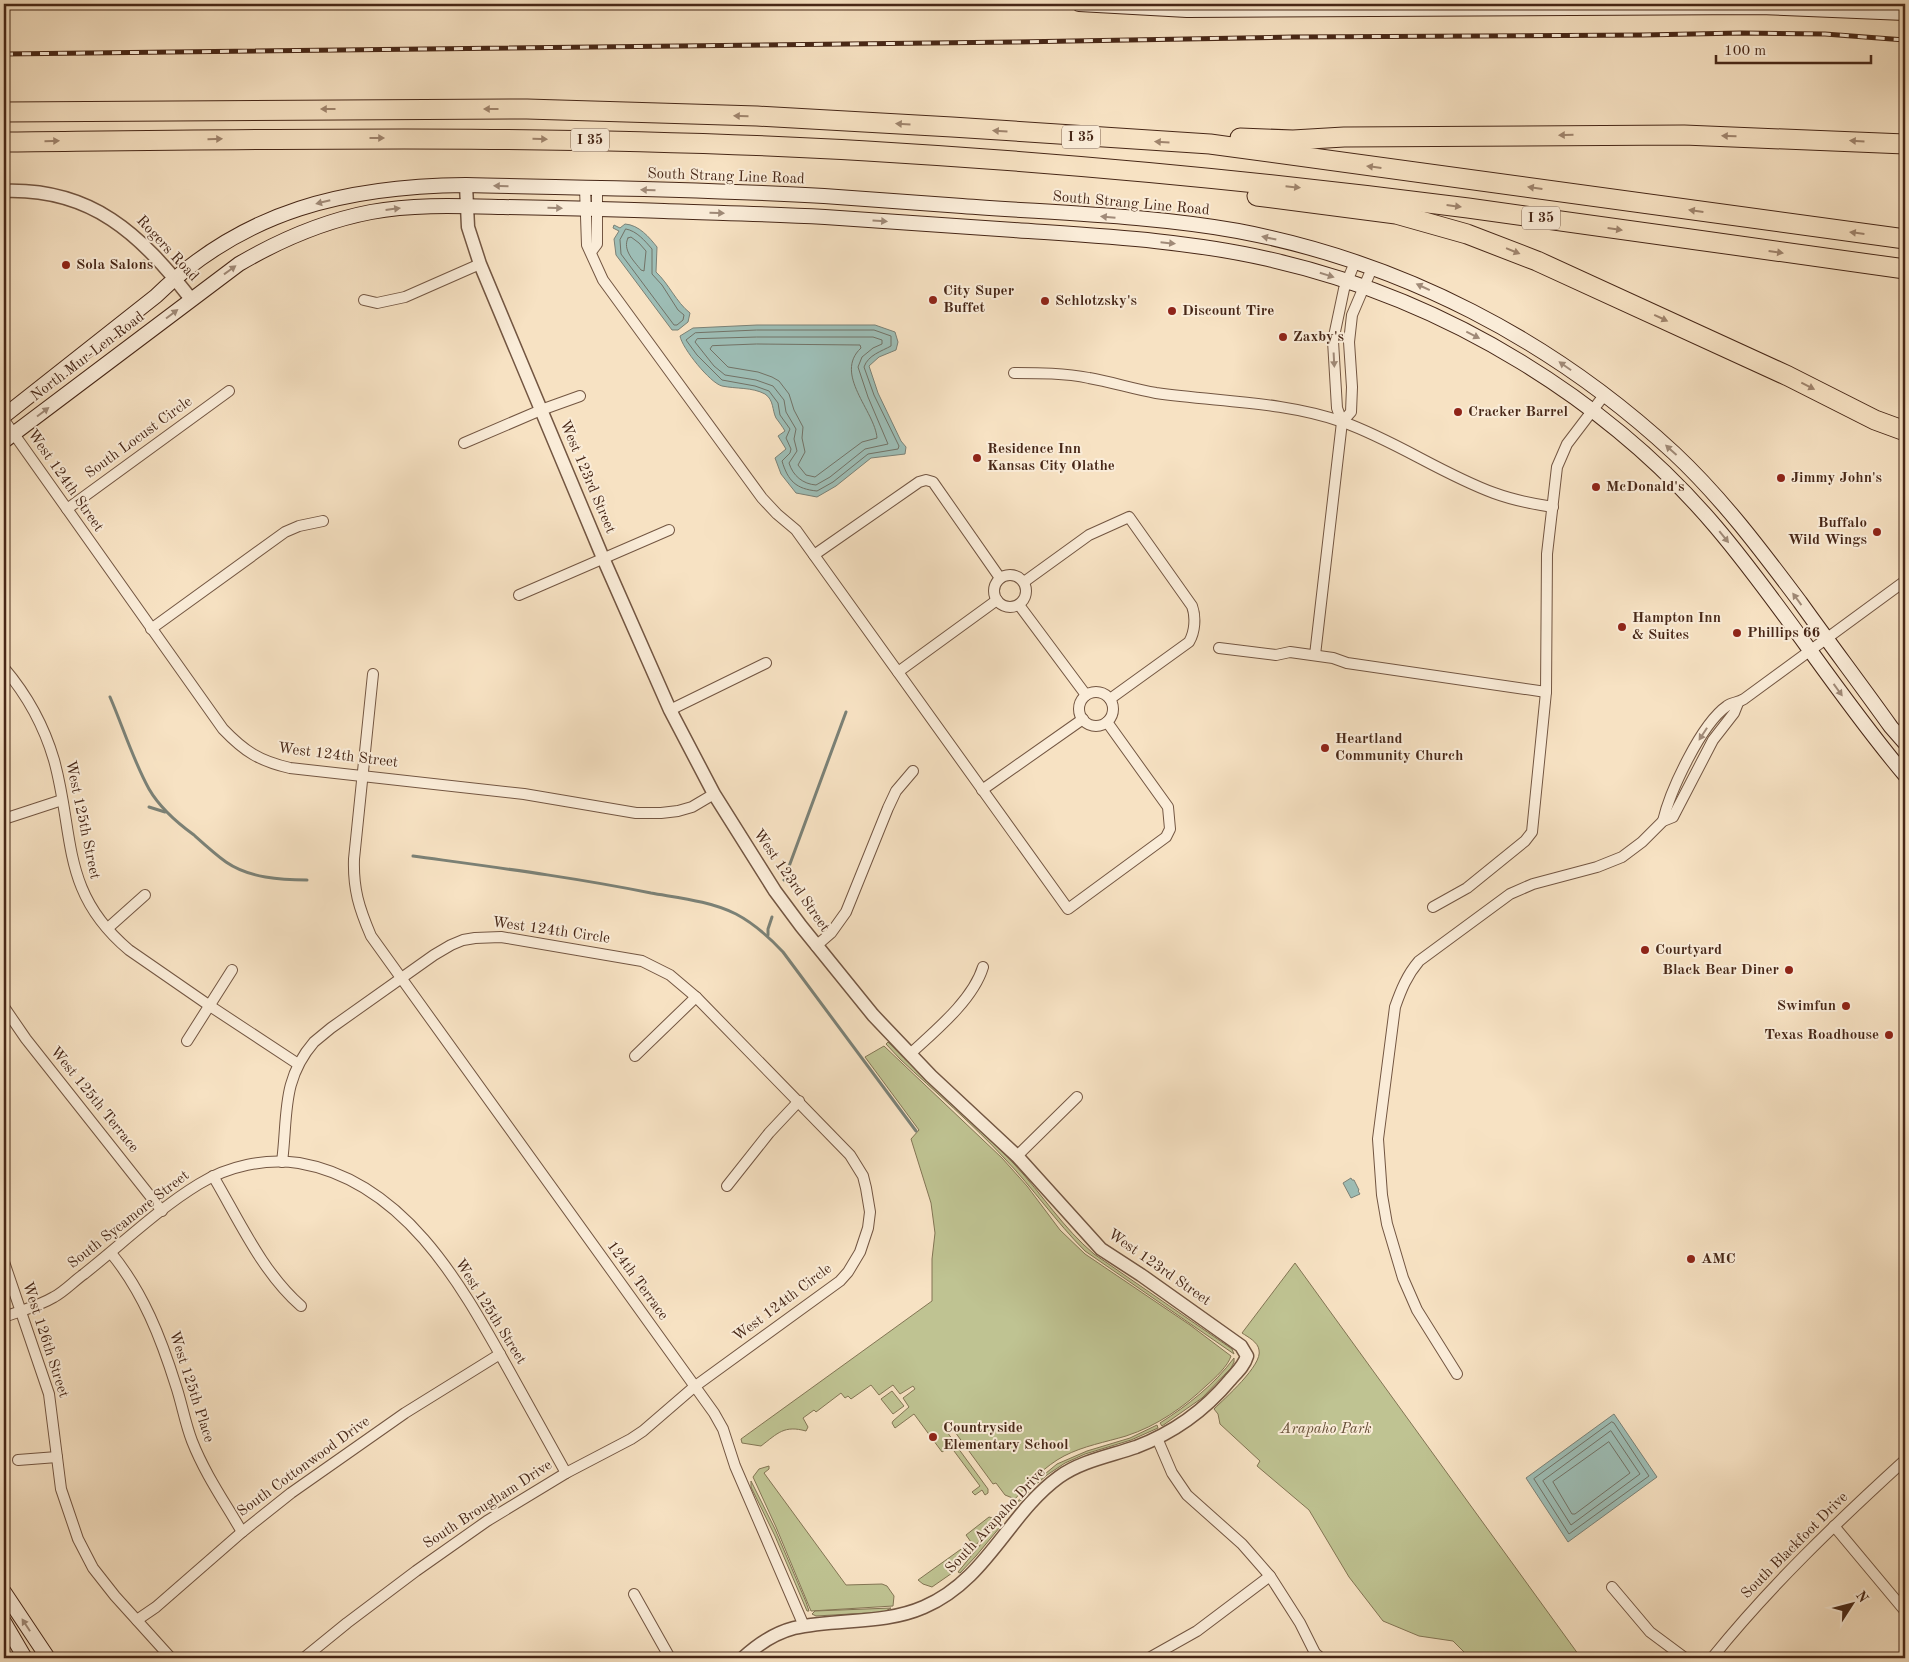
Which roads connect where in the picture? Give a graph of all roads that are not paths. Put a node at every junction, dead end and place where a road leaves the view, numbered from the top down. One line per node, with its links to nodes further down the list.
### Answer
1 (1079, 4): 2 (main road)
2 (1462, 6): 3 (main road)
3 (1905, 14)
4 (4, 112): 6 (highway, I 35, one-way to 4)
5 (4, 142): 8 (highway, I 35, one-way to 8)
6 (1210, 144): 7 (highway, one-way to 6); 14 (highway, I 35, one-way to 6)
7 (1905, 144)
8 (1175, 175): 18 (highway, I 35, one-way to 18); 32 (highway, one-way to 32)
9 (466, 185): 10 (main road, South Strang Line Road, one-way to 9); 12 (street, West 123rd Street); 19 (main road, South Strang Line Road, one-way to 19)
10 (591, 188): 13 (street); 15 (main road, South Strang Line Road, one-way to 10)
11 (4, 191): 19 (street, Rogers Road)
12 (466, 206): 13 (main road, one-way to 13); 16 (street, West 123rd Street); 22 (main road, one-way to 12)
13 (591, 209): 20 (main road, one-way to 20); 39 (street)
14 (1905, 239)
15 (1354, 262): 17 (main road, South Strang Line Road); 20 (street)
16 (480, 264): 23 (street); 28 (street, West 123rd Street)
17 (1372, 268): 21 (street); 26 (main road, South Strang Line Road, one-way to 17)
18 (1905, 269)
19 (175, 278): 22 (street, Rogers Road); 30 (main road, North Mur-Len Road)
20 (1347, 281): 21 (main road); 31 (street, one-way to 31)
21 (1365, 286): 29 (main road, one-way to 29); 31 (street)
22 (191, 299): 33 (main road, North Mur-Len Road, one-way to 22)
23 (364, 300)
24 (1014, 373): 31 (street)
25 (229, 391): 36 (street, South Locust Circle)
26 (1605, 394): 29 (street); 48 (main road, South Strang Line Road, one-way to 26)
27 (580, 396): 28 (street, West 123rd Street)
28 (541, 410): 34 (street, West 123rd Street); 40 (street, West 123rd Street)
29 (1593, 411): 35 (street); 50 (main road, one-way to 50)
30 (4, 418): 33 (street, West 124th Street)
31 (1342, 422): 35 (street); 51 (street)
32 (1905, 431)
33 (9, 438): 36 (street, West 124th Street)
34 (464, 443)
35 (1553, 507): 56 (street)
36 (67, 509): 47 (street, West 124th Street)
37 (323, 521): 47 (street)
38 (669, 530): 40 (street, West 123rd Street)
39 (814, 556): 41 (street); 54 (street)
40 (603, 558): 44 (street, West 123rd Street); 59 (street, West 123rd Street)
41 (1000, 578): 43 (street); 45 (street)
42 (1905, 581): 48 (street)
43 (1024, 582): 46 (street); 58 (street)
44 (519, 595)
45 (997, 600): 46 (street); 54 (street)
46 (1019, 605): 57 (street)
47 (151, 629): 64 (street, West 124th Street)
48 (1826, 638): 50 (street); 62 (main road, South Strang Line Road)
49 (1218, 648): 51 (street)
50 (1809, 650): 65 (main road, one-way to 65); 99 (street)
51 (1315, 655): 56 (street)
52 (766, 663): 59 (street)
53 (4, 668): 68 (street, West 125th Street)
54 (898, 672): 66 (street)
55 (373, 674): 64 (street, 124th Terrace)
56 (1546, 692): 71 (street)
57 (1086, 695): 58 (street); 60 (street)
58 (1110, 699): 61 (street)
59 (670, 710): 67 (street, West 123rd Street)
60 (1083, 719): 61 (street); 66 (street)
61 (1107, 722): 66 (street)
62 (1905, 743)
63 (912, 771): 73 (street)
64 (362, 775): 67 (street, West 124th Street); 76 (street, 124th Terrace)
65 (1905, 775)
66 (982, 790)
67 (714, 794): 73 (street, West 123rd Street)
68 (62, 800): 69 (street); 72 (street, West 125th Street)
69 (4, 819)
70 (145, 895): 72 (street)
71 (1433, 906)
72 (108, 928): 78 (street, West 125th Street)
73 (816, 946): 81 (street, West 123rd Street)
74 (983, 967): 81 (street)
75 (232, 970): 78 (street)
76 (401, 978): 77 (street, West 124th Circle); 83 (street); 100 (street, 124th Terrace)
77 (696, 997): 82 (street); 85 (street, West 124th Circle)
78 (210, 1006): 80 (street); 83 (street, West 125th Street)
79 (4, 1007): 91 (street, West 125th Terrace)
80 (187, 1041)
81 (910, 1054): 86 (street, West 123rd Street)
82 (635, 1056)
83 (298, 1064): 87 (street)
84 (1077, 1097): 86 (street)
85 (798, 1101): 89 (street); 100 (street, West 124th Circle)
86 (1017, 1156): 98 (street, West 123rd Street)
87 (282, 1162): 88 (street, South Sycamore Street); 90 (street, South Sycamore Street)
88 (213, 1176): 91 (street, South Sycamore Street); 94 (street)
89 (727, 1186)
90 (365, 1188): 97 (street, West 125th Street)
91 (162, 1211): 92 (street, South Sycamore Street)
92 (111, 1253): 95 (street, South Sycamore Street); 107 (street, West 125th Place)
93 (4, 1262): 95 (street, West 126th Street)
94 (301, 1306)
95 (21, 1311): 96 (street, South Sycamore Street); 102 (street, West 126th Street)
96 (4, 1317)
97 (500, 1354): 105 (street, West 125th Street); 107 (street, South Cottonwood Drive)
98 (1247, 1356): 101 (street, South Arapaho Drive)
99 (1457, 1374)
100 (694, 1388): 105 (street, South Brougham Drive); 115 (street, 124th Terrace)
101 (1157, 1438): 108 (street); 115 (street, South Arapaho Drive)
102 (57, 1457): 103 (street); 113 (street, West 126th Street)
103 (18, 1460)
104 (1905, 1460): 106 (street, South Blackfoot Drive)
105 (566, 1473): 119 (street, South Brougham Drive)
106 (1834, 1526): 112 (street); 125 (street, South Blackfoot Drive)
107 (242, 1532): 113 (street, South Cottonwood Drive)
108 (1270, 1576): 122 (street); 123 (street)
109 (1612, 1587): 124 (street)
110 (4, 1592): 117 (main road, one-way to 110)
111 (634, 1594): 120 (street)
112 (1905, 1611)
113 (137, 1620): 118 (street, West 126th Street)
114 (4, 1622): 116 (main road)
115 (804, 1626): 121 (street, South Arapaho Drive)
116 (25, 1658)
117 (48, 1658)
118 (171, 1658)
119 (304, 1658)
120 (670, 1658)
121 (743, 1658)
122 (1149, 1658)
123 (1320, 1658)
124 (1685, 1658)
125 (1712, 1658)

